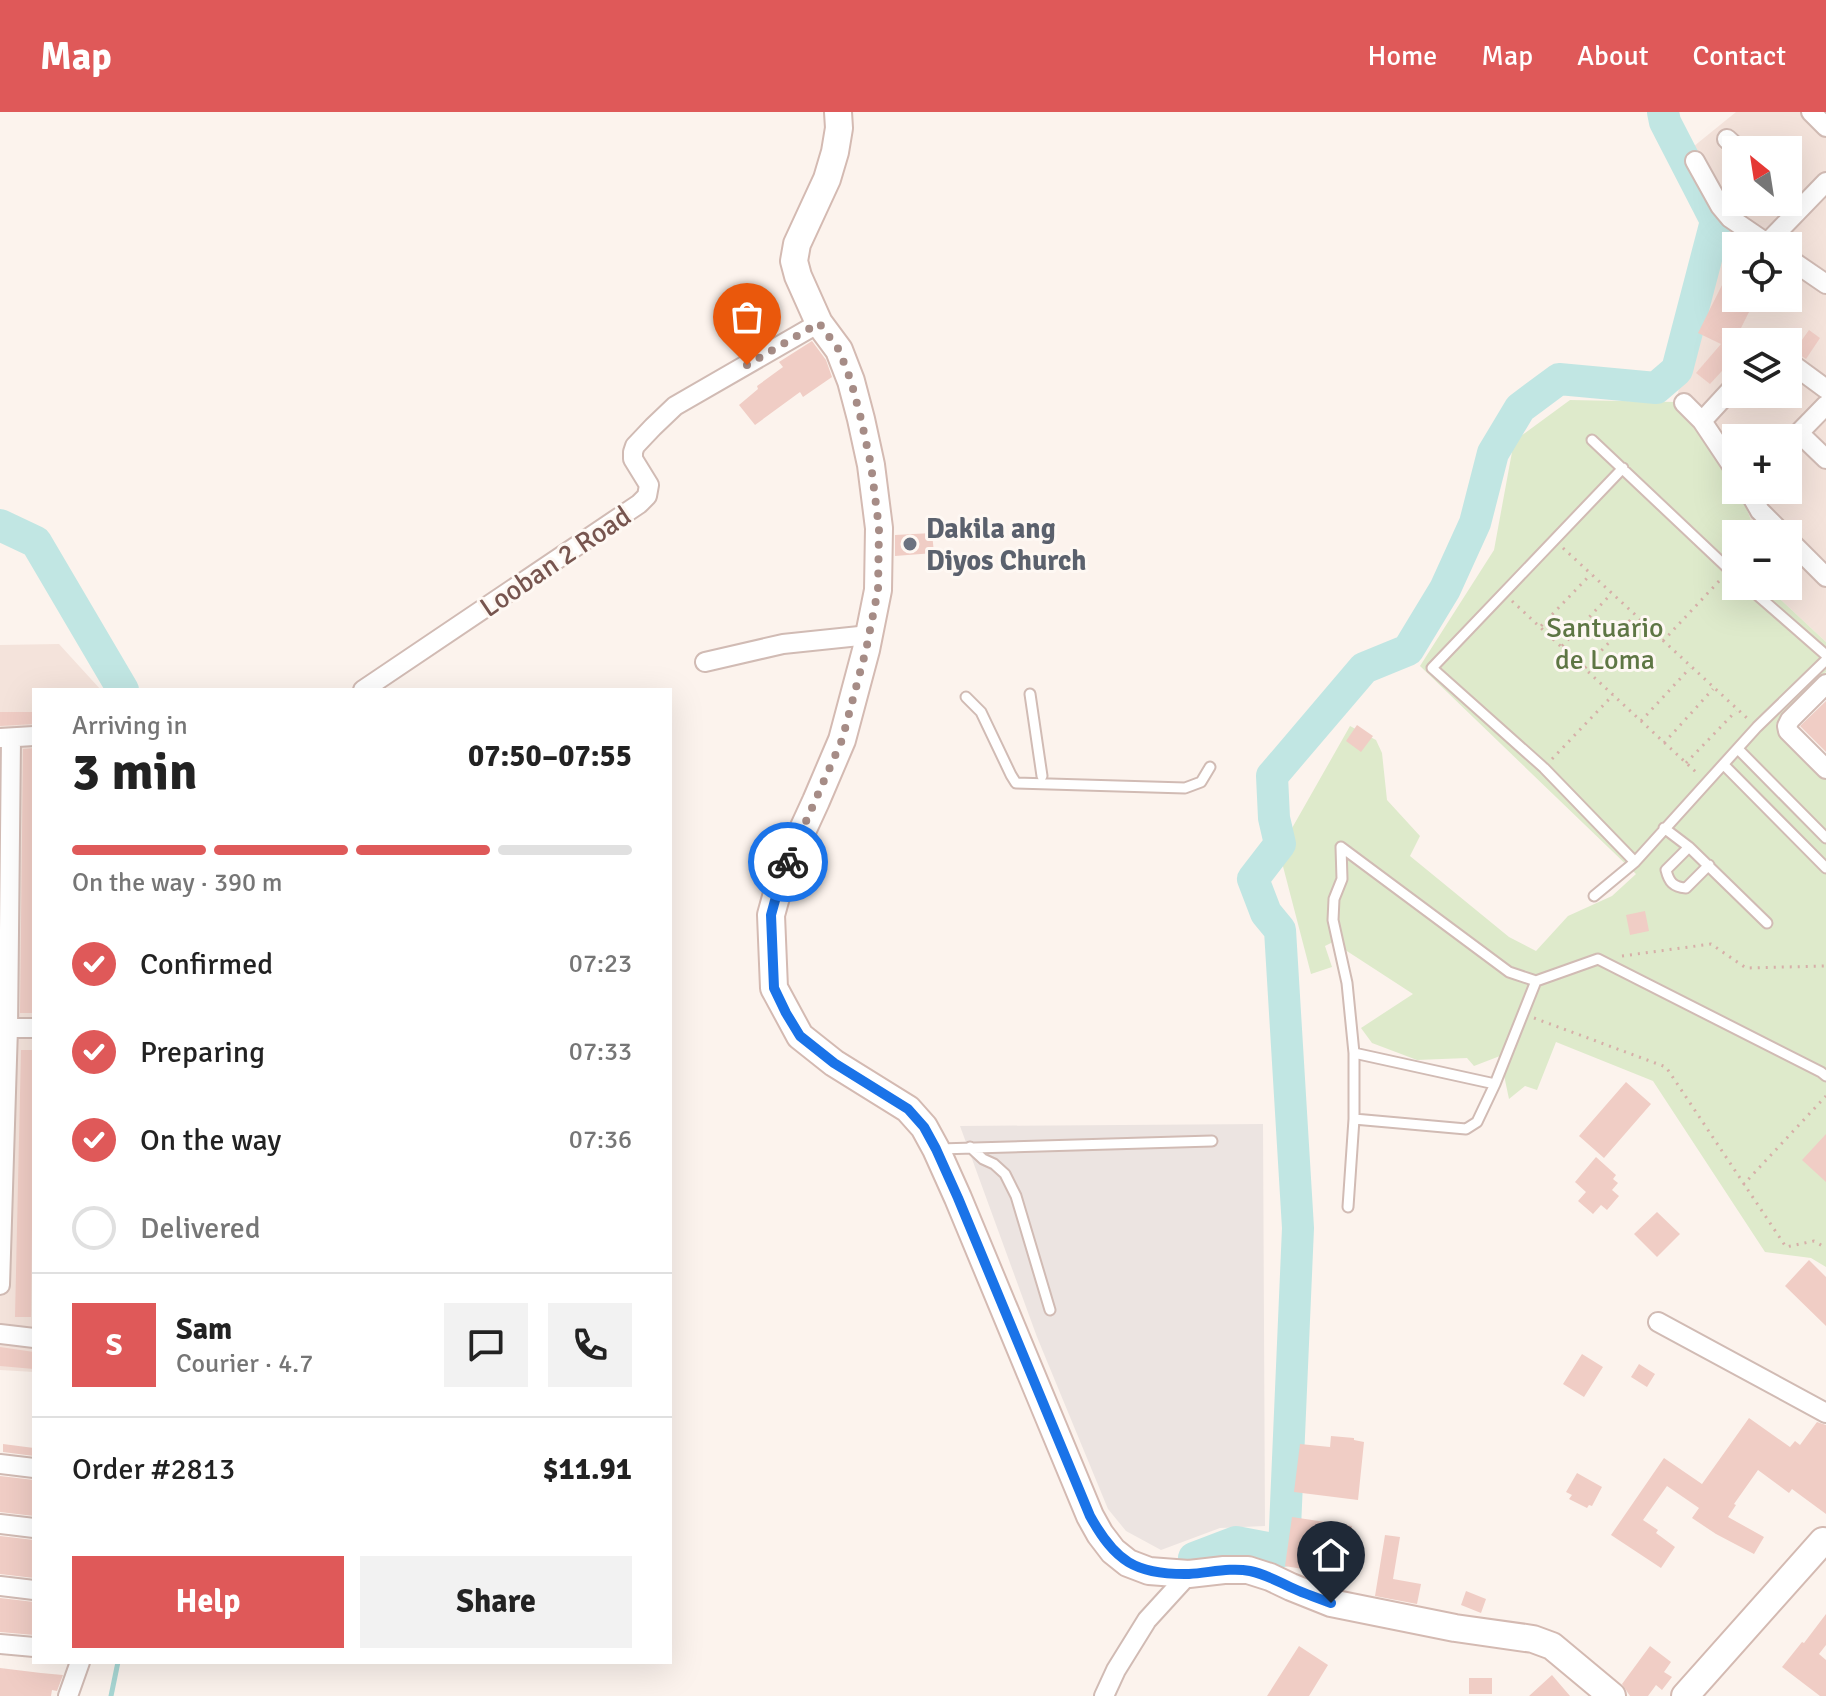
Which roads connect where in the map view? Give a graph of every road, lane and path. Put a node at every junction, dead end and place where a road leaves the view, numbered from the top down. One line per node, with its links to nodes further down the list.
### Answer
1 (838, 112): 10 (street)
2 (1811, 112): 3 (street)
3 (1826, 127)
4 (1695, 161): 7 (street)
5 (1826, 182): 6 (street)
6 (1802, 197)
7 (1750, 232)
8 (1802, 268): 9 (street)
9 (1826, 284)
10 (819, 323): 36 (street); 44 (street, Looban 2 Road)
11 (1802, 371): 12 (street)
12 (1826, 389)
13 (1722, 399): 16 (street)
14 (1684, 403): 16 (street)
15 (1826, 405): 17 (street)
16 (1702, 421): 20 (street)
17 (1802, 430)
18 (1592, 440): 22 (lane)
19 (1802, 443): 21 (street)
20 (1722, 451)
21 (1826, 459)
22 (1623, 468): 25 (lane); 27 (lane)
23 (1756, 504): 24 (street)
24 (1769, 520)
25 (1554, 540): 28 (path); 31 (lane)
26 (1802, 553): 29 (street)
27 (1722, 563)
28 (1591, 574): 32 (path); 35 (path)
29 (1826, 577)
30 (1722, 583): 37 (path)
31 (1504, 593): 35 (path); 59 (lane)
32 (1612, 593): 34 (path); 38 (path)
33 (1762, 600): 39 (lane)
34 (1635, 615): 37 (path); 42 (path)
35 (1541, 626): 38 (path)
36 (869, 635): 40 (street); 84 (street)
37 (1663, 641): 41 (path)
38 (1562, 646): 42 (path)
39 (1826, 658): 51 (lane)
40 (705, 662)
41 (1691, 667): 45 (path); 50 (path)
42 (1585, 668): 47 (path)
43 (1826, 684): 60 (street)
44 (366, 688)
45 (1714, 688): 49 (path); 54 (path)
46 (1030, 694): 61 (lane)
47 (1613, 694): 50 (path); 59 (path)
48 (966, 697): 58 (lane)
49 (1737, 709): 51 (path); 56 (path)
50 (1641, 721): 54 (path)
51 (1757, 727): 55 (lane)
52 (32, 736): 53 (street)
53 (6, 739): 75 (street)
54 (1664, 743): 56 (path)
55 (1738, 749): 57 (lane); 64 (lane)
56 (1686, 763): 62 (path)
57 (1724, 765): 62 (lane); 68 (lane)
58 (1210, 767)
59 (1544, 768): 66 (lane)
60 (1826, 769)
61 (1042, 776)
62 (1706, 783): 63 (lane)
63 (1664, 828): 65 (lane); 66 (lane)
64 (1826, 838)
65 (1689, 847): 67 (lane); 67 (lane)
66 (1635, 862): 69 (lane)
67 (1709, 865): 70 (lane)
68 (1826, 868)
69 (1594, 896)
70 (1767, 923)
71 (1598, 959): 72 (path); 73 (lane); 78 (lane)
72 (1826, 966)
73 (1536, 981): 74 (lane); 77 (lane)
74 (1524, 1014): 79 (lane); 85 (path)
75 (4, 1028): 76 (street); 88 (street)
76 (32, 1028)
77 (1354, 1053): 79 (lane); 81 (lane)
78 (1826, 1076)
79 (1495, 1084): 81 (lane)
80 (1826, 1096): 85 (path)
81 (1354, 1119): 86 (lane)
82 (1212, 1141): 83 (lane)
83 (970, 1147): 84 (lane); 89 (lane)
84 (936, 1149): 99 (street)
85 (1743, 1185): 87 (path)
86 (1348, 1207)
87 (1826, 1248)
88 (0, 1285)
89 (1050, 1310)
90 (1658, 1322): 93 (street)
91 (0, 1334): 92 (street)
92 (32, 1338)
93 (1826, 1413)
94 (0, 1464): 95 (street)
95 (32, 1468)
96 (0, 1524): 97 (street)
97 (32, 1528)
98 (1825, 1541): 108 (street)
99 (1189, 1574): 106 (street); 107 (street)
100 (0, 1586): 101 (street)
101 (32, 1590)
102 (0, 1644): 103 (street)
103 (32, 1647)
104 (79, 1664): 105 (street)
105 (68, 1696)
106 (1104, 1696)
107 (1612, 1696)
108 (1685, 1696)

